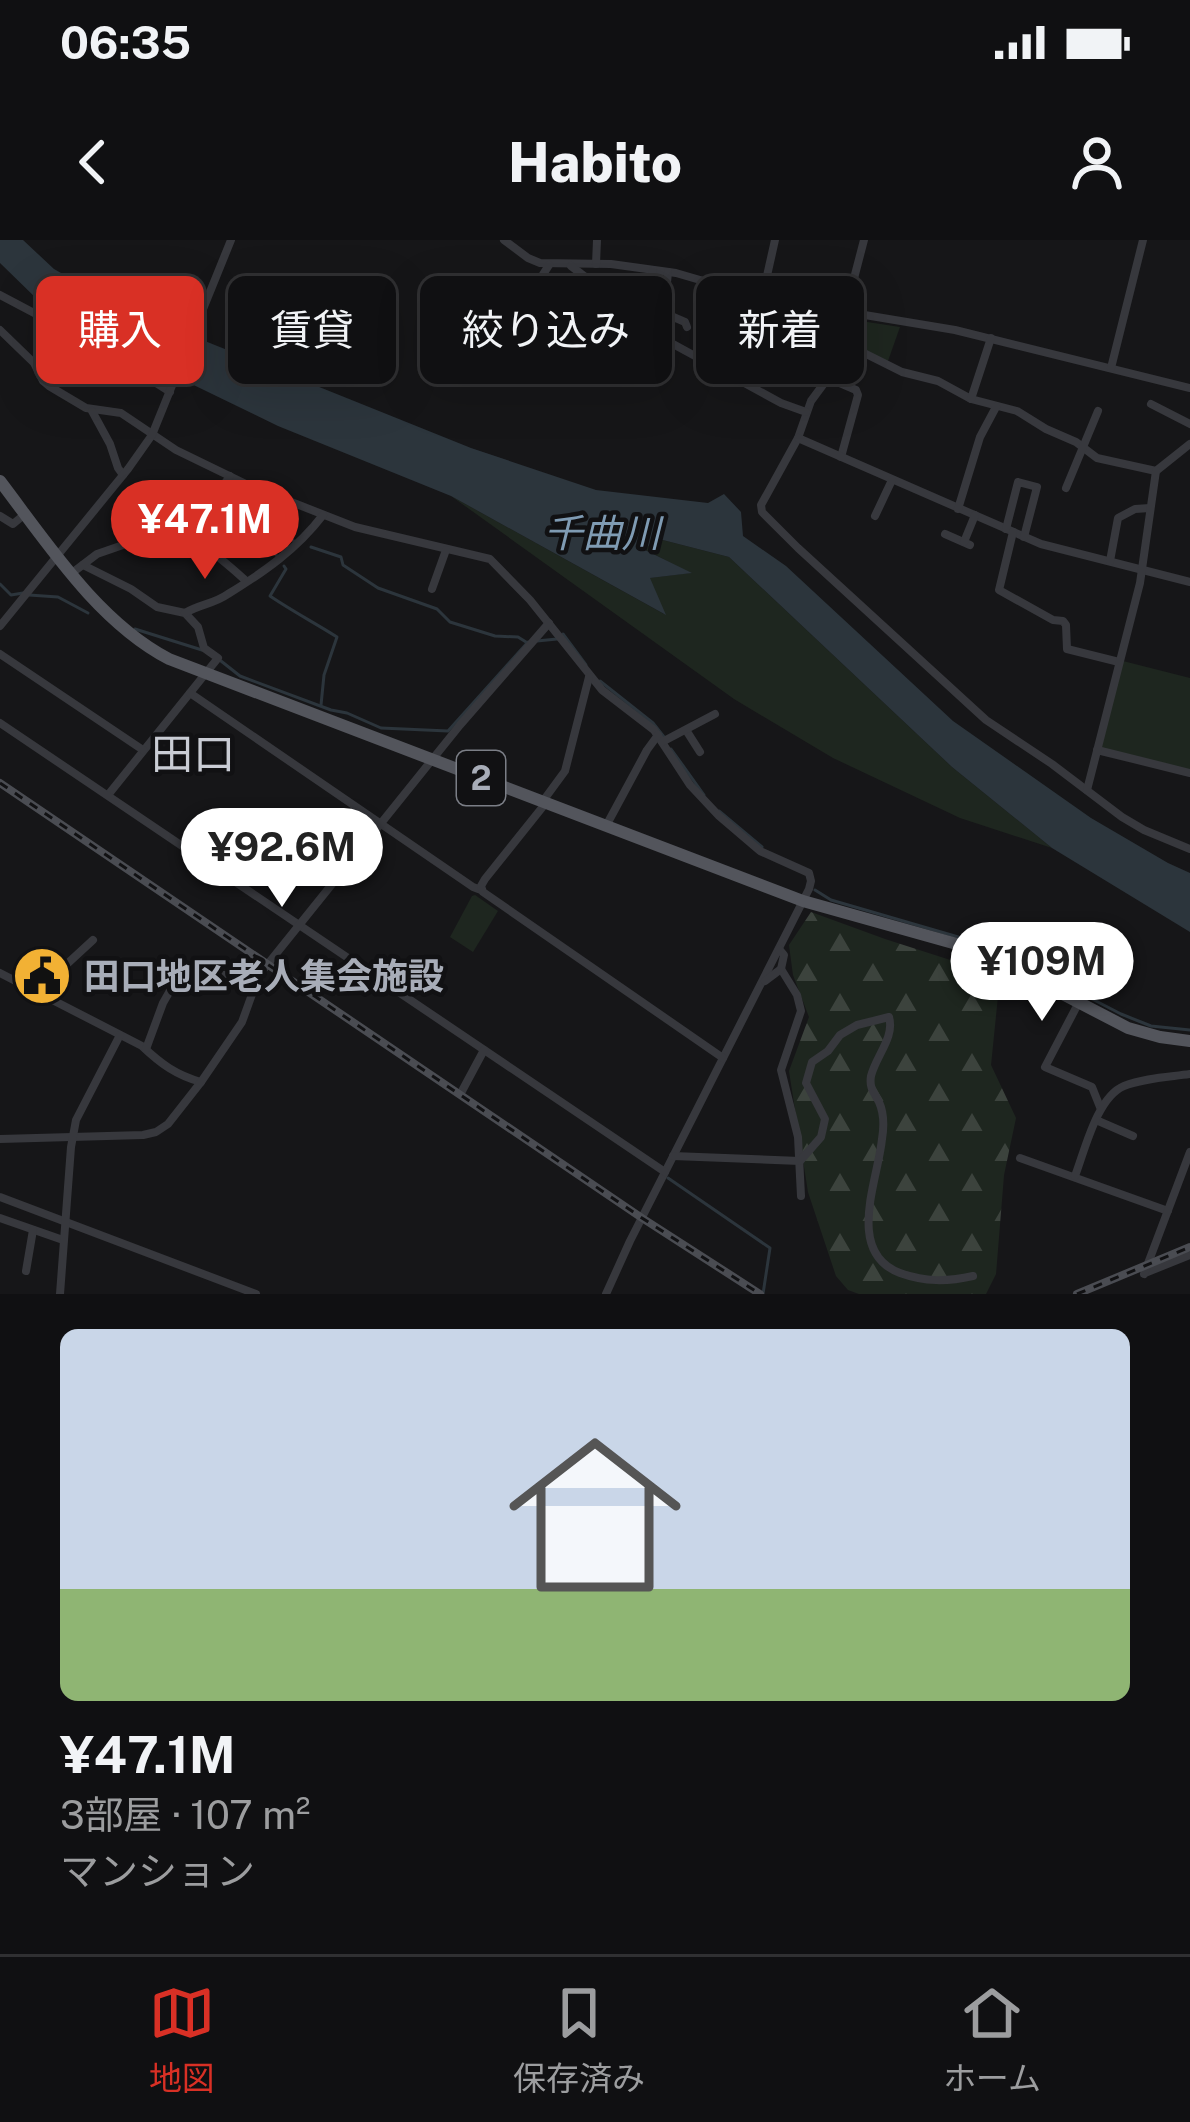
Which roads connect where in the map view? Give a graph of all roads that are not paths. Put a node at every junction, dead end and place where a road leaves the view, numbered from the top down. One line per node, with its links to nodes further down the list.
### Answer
1 (231, 240): 28 (street)
2 (504, 240): 8 (street)
3 (597, 240): 7 (street)
4 (775, 240): 14 (street)
5 (864, 240): 15 (street)
6 (1143, 240): 23 (street)
7 (596, 264): 9 (street); 10 (street)
8 (549, 265): 9 (street); 9 (street)
9 (574, 269): 12 (street)
10 (653, 270): 11 (street); 13 (street)
11 (668, 272): 16 (street); 19 (street)
12 (583, 276)
13 (652, 276)
14 (767, 276)
15 (855, 276)
16 (696, 278)
17 (0, 296): 28 (street)
18 (864, 315): 21 (street)
19 (687, 327)
20 (0, 330): 32 (street)
21 (991, 338): 23 (street); 29 (street)
22 (864, 353): 29 (street)
23 (1111, 368): 27 (street)
24 (746, 384): 34 (street)
25 (823, 384): 34 (street)
26 (845, 384): 40 (street)
27 (1190, 388)
28 (171, 389): 36 (street)
29 (971, 399): 31 (street)
30 (1150, 404): 35 (street)
31 (996, 407): 39 (street); 47 (street)
32 (91, 410): 36 (street); 42 (street)
33 (1098, 411): 39 (street)
34 (806, 412): 37 (street)
35 (1190, 424)
36 (152, 435): 42 (street); 43 (street)
37 (798, 438): 40 (street); 83 (street)
38 (1190, 444): 41 (street)
39 (1084, 447): 41 (street); 46 (street)
40 (841, 457): 44 (street)
41 (1156, 471): 48 (street)
42 (123, 475): 59 (street)
43 (230, 476): 50 (street); 54 (street)
44 (892, 480): 47 (street); 51 (street)
45 (0, 482): 49 (main road, 2)
46 (1066, 488)
47 (958, 508): 52 (street)
48 (1150, 508): 60 (street); 62 (street)
49 (25, 514): 53 (street); 59 (main road, 2)
50 (323, 515): 58 (street); 63 (street)
51 (875, 515)
52 (975, 515): 55 (street); 56 (street)
53 (0, 516)
54 (172, 520): 61 (street); 63 (street)
55 (1009, 531): 57 (street); 57 (street); 70 (street)
56 (945, 534)
57 (1024, 537): 60 (street)
58 (446, 550): 65 (street); 67 (street)
59 (57, 553): 61 (main road, 2); 68 (street)
60 (1110, 561): 62 (street)
61 (78, 569): 66 (street); 71 (main road, 2)
62 (1142, 570): 64 (street); 70 (street)
63 (246, 581): 66 (street)
64 (1190, 582)
65 (432, 589)
66 (185, 613): 71 (street)
67 (549, 623): 72 (street); 81 (street)
68 (0, 626)
69 (0, 654): 78 (street)
70 (1120, 662): 79 (street)
71 (206, 674): 73 (street); 81 (main road, 2)
72 (590, 675): 77 (street); 85 (street)
73 (190, 693): 78 (street); 86 (street)
74 (715, 714): 76 (street)
75 (0, 722): 84 (street)
76 (686, 730): 77 (street); 80 (street)
77 (660, 738): 87 (street); 90 (street)
78 (143, 750): 84 (street)
79 (1097, 750): 82 (street); 83 (street)
80 (700, 752)
81 (432, 760): 85 (main road, 2); 86 (street)
82 (1190, 773)
83 (1087, 792): 88 (street)
84 (108, 795): 91 (street)
85 (544, 802): 87 (main road, 2); 89 (street)
86 (380, 823): 89 (street); 91 (street)
87 (606, 826): 90 (main road, 2)
88 (1190, 849)
89 (481, 890): 104 (street)
90 (803, 901): 93 (street); 99 (main road, 2)
91 (299, 924): 95 (street); 103 (street)
92 (93, 940): 98 (street)
93 (779, 949): 94 (street); 97 (street)
94 (782, 969): 97 (street); 116 (street)
95 (259, 974): 102 (street); 106 (street)
96 (1, 976): 98 (street)
97 (763, 981): 104 (street)
98 (40, 994): 100 (street)
99 (1079, 1002): 101 (main road, 2); 108 (street)
100 (120, 1035): 102 (street); 112 (street)
101 (1190, 1041)
102 (146, 1049): 106 (street)
103 (483, 1052): 107 (street); 117 (street)
104 (723, 1058): 114 (street)
105 (1190, 1074): 108 (street)
106 (201, 1082): 112 (street)
107 (462, 1090)
108 (1101, 1108): 109 (street)
109 (1096, 1120): 110 (street); 118 (street)
110 (1133, 1136)
111 (0, 1139): 112 (street)
112 (72, 1139): 123 (street)
113 (1190, 1152): 121 (street)
114 (674, 1156): 116 (street); 117 (street)
115 (1020, 1157): 118 (street)
116 (800, 1161): 119 (street); 128 (street)
117 (665, 1172): 131 (street)
118 (1075, 1176): 121 (street)
119 (801, 1196)
120 (0, 1197): 123 (street)
121 (1168, 1211): 126 (street)
122 (0, 1218): 124 (street)
123 (64, 1222): 125 (street); 130 (street)
124 (33, 1230): 125 (street); 127 (street)
125 (63, 1240): 129 (street)
126 (1190, 1255)
127 (26, 1270)
128 (973, 1276)
129 (60, 1294)
130 (256, 1294)
131 (606, 1294)

